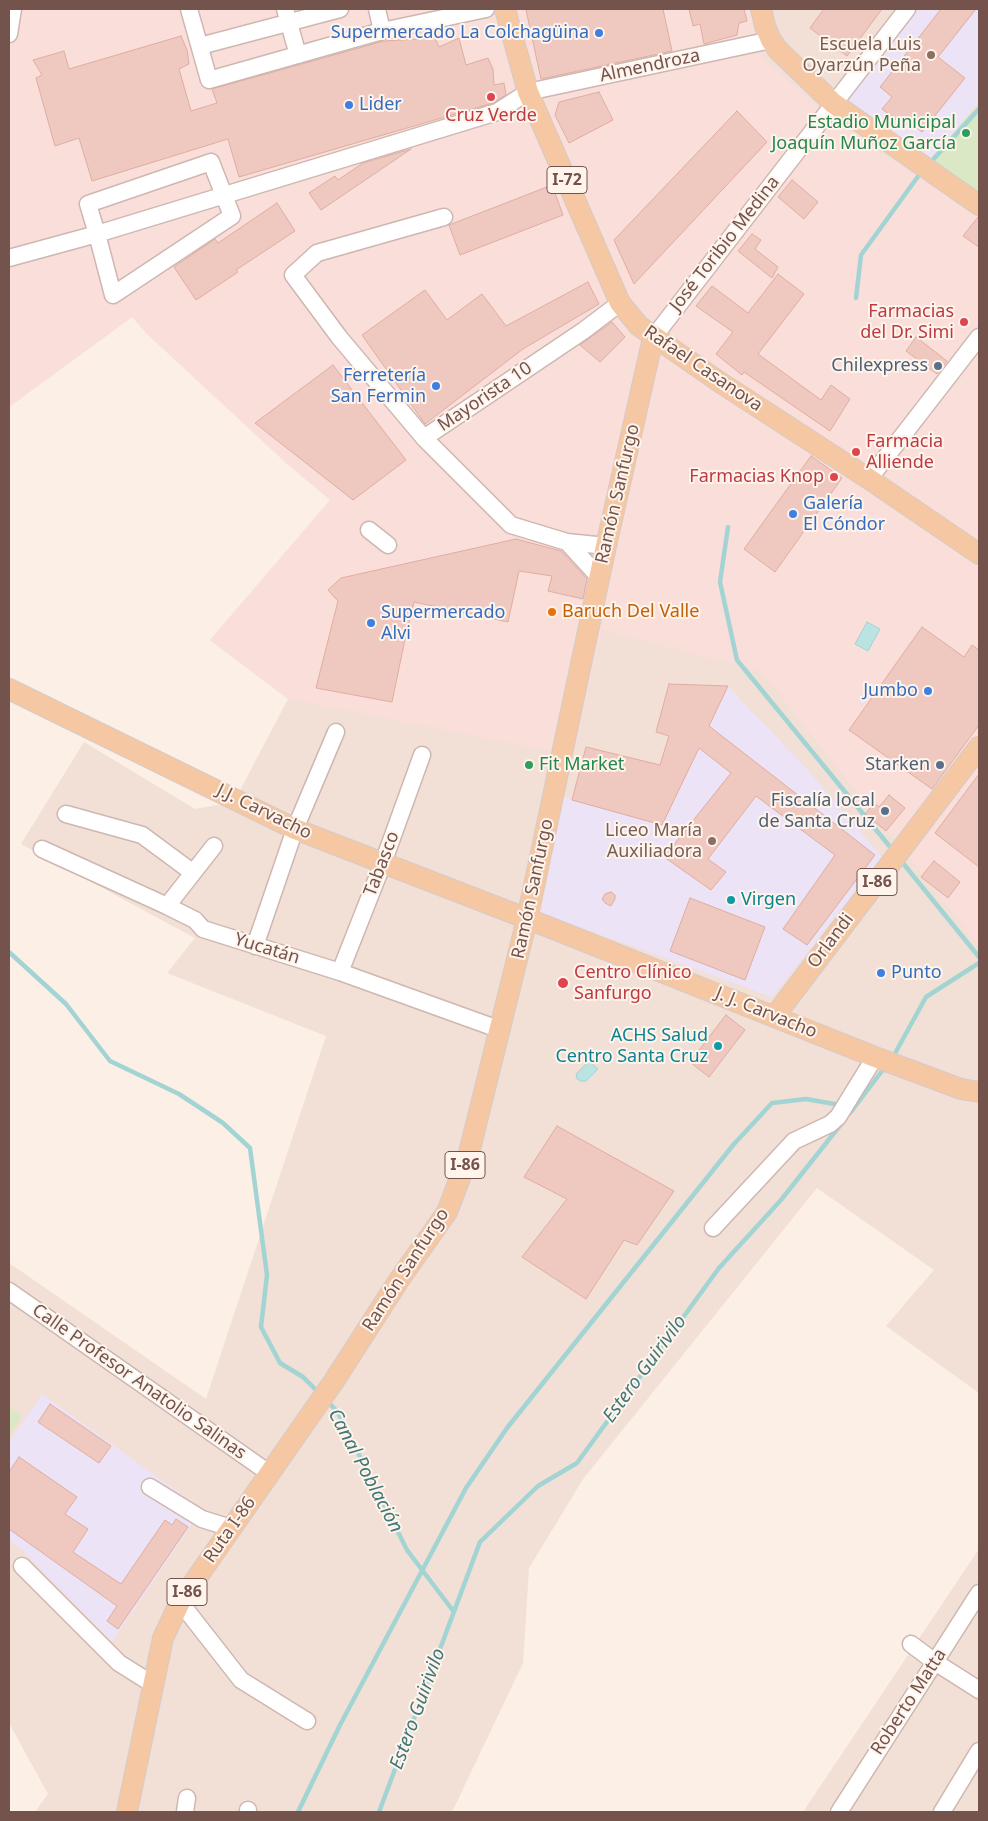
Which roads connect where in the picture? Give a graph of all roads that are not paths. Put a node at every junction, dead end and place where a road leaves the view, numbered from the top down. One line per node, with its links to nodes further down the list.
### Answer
1 (13, 9): 11 (street)
2 (340, 9): 9 (street)
3 (376, 9): 10 (street)
4 (486, 9): 10 (street)
5 (506, 9): 15 (main road, Rafael Casanova / I-72)
6 (761, 9): 12 (main road)
7 (907, 9): 16 (street, José Toribio Medina)
8 (193, 10): 13 (street)
9 (287, 15): 13 (street); 14 (street)
10 (382, 31): 14 (street)
11 (9, 34)
12 (771, 40): 15 (street, Almendroza); 16 (main road)
13 (200, 46): 14 (street)
14 (298, 55)
15 (528, 92): 17 (street); 22 (main road, Rafael Casanova / I-72)
16 (834, 103): 18 (main road); 24 (street, José Toribio Medina)
17 (224, 195): 20 (street); 20 (street); 20 (street)
18 (979, 205)
19 (444, 217): 25 (street)
20 (97, 234): 21 (street)
21 (9, 258)
22 (620, 303): 24 (main road, Rafael Casanova / I-72); 25 (street, Mayorista 10)
23 (979, 337): 26 (street)
24 (653, 338): 26 (main road, Rafael Casanova / I-72); 30 (main road, Ramón Sanfurgo)
25 (424, 438): 28 (street, Mayorista 10)
26 (869, 478): 31 (main road, Rafael Casanova / I-72)
27 (369, 530): 29 (street)
28 (567, 542): 30 (street, Mayorista 10); 32 (street)
29 (388, 545)
30 (606, 546): 32 (main road, Ramón Sanfurgo)
31 (979, 554)
32 (600, 578): 44 (main road, Ramón Sanfurgo)
33 (9, 689): 38 (main road, J.J. Carvacho)
34 (336, 732): 38 (street)
35 (979, 747): 47 (main road, Orlandi / I-86)
36 (422, 755): 41 (street, Tabasco)
37 (66, 814): 42 (street)
38 (295, 829): 41 (main road, J.J. Carvacho); 45 (street)
39 (214, 846): 42 (street)
40 (42, 850): 43 (street, Yucatán)
41 (383, 863): 44 (main road, J.J. Carvacho); 46 (street, Tabasco)
42 (192, 872): 43 (street)
43 (167, 906): 45 (street, Yucatán)
44 (527, 918): 47 (main road, J. J. Carvacho); 48 (main road, Ramón Sanfurgo / I-86)
45 (255, 946): 46 (street, Yucatán)
46 (340, 972): 48 (street, Yucatán)
47 (774, 1017): 49 (main road, J. J. Carvacho)
48 (501, 1030): 53 (main road, Ramón Sanfurgo / I-86)
49 (878, 1058): 50 (main road, J. J. Carvacho); 51 (street)
50 (979, 1092)
51 (713, 1228)
52 (9, 1291): 54 (street, Calle Profesor Anatolio Salinas)
53 (318, 1403): 54 (main road, Ruta I-86 / I-86)
54 (269, 1473): 56 (main road, Ruta I-86 / I-86)
55 (150, 1487): 56 (street)
56 (231, 1528): 59 (main road, Ruta I-86 / I-86)
57 (22, 1566): 62 (street)
58 (979, 1592): 61 (street, Roberto Matta)
59 (180, 1602): 62 (main road, Ruta I-86 / I-86); 64 (street)
60 (910, 1644): 61 (street)
61 (935, 1662): 63 (street); 68 (street, Roberto Matta)
62 (154, 1685): 67 (main road, Ruta I-86 / I-86)
63 (979, 1690)
64 (306, 1721)
65 (979, 1751): 66 (street)
66 (946, 1811)
67 (127, 1812)
68 (839, 1812)

